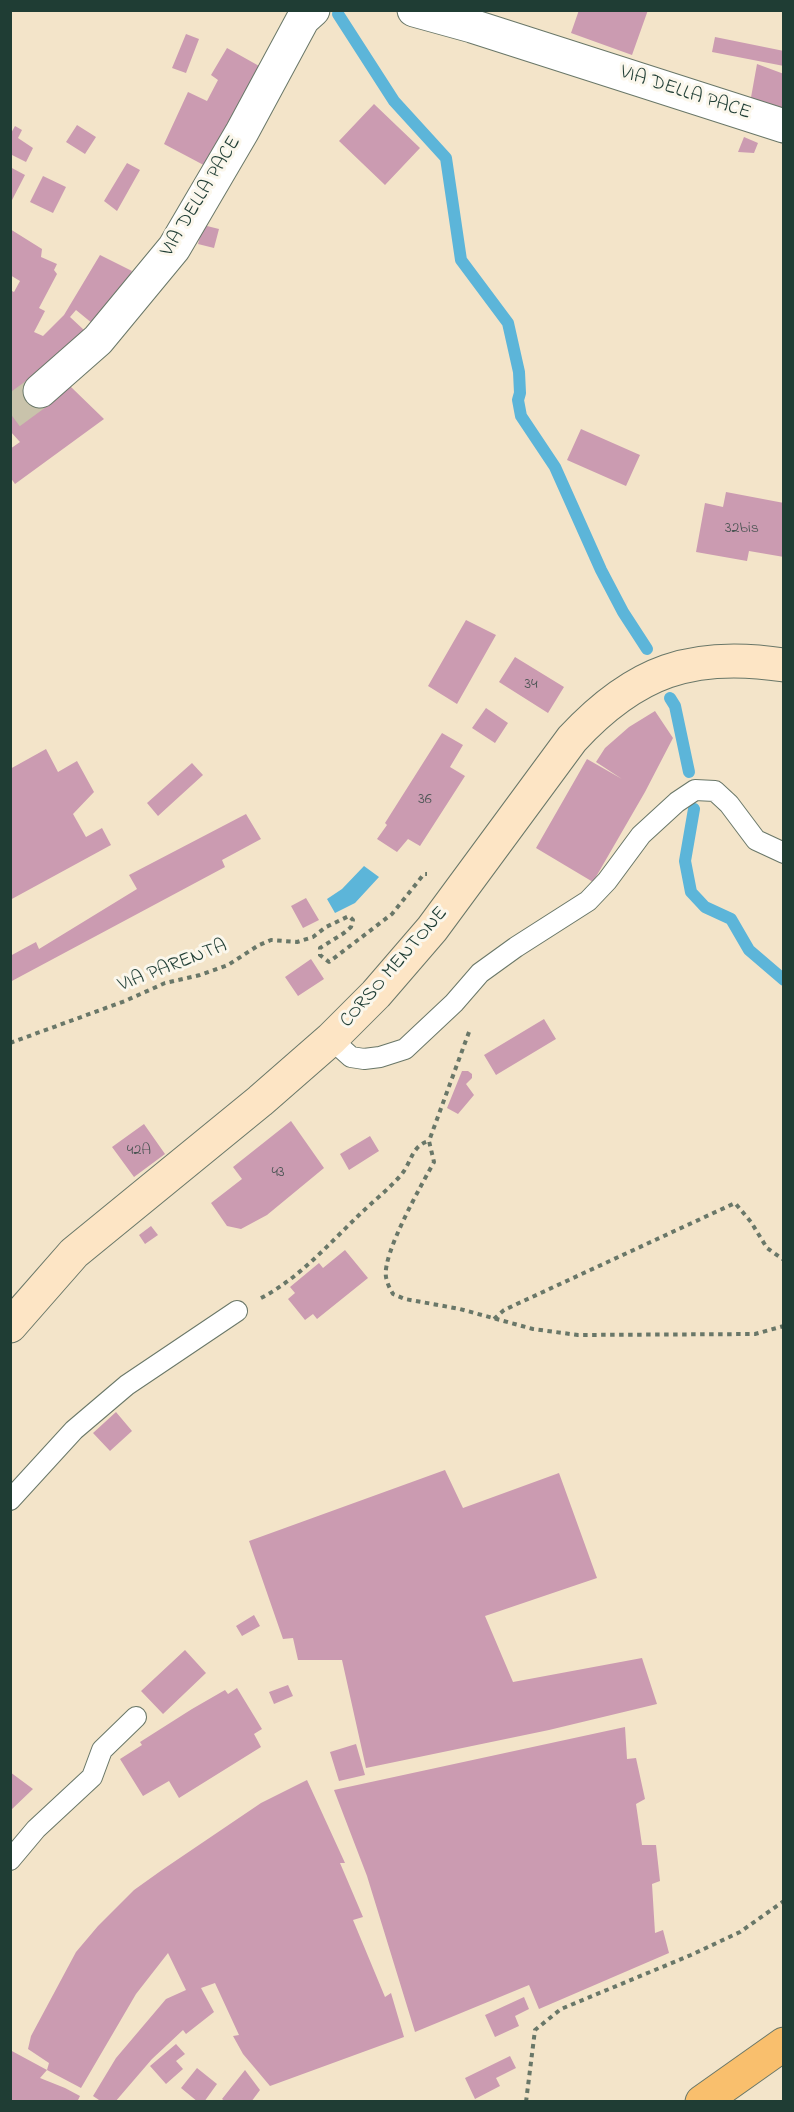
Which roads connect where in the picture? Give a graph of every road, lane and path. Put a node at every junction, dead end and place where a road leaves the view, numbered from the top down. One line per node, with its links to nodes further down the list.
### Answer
1 (314, 10): 4 (street, VIA DELLA PACE)
2 (414, 10): 3 (street, VIA DELLA PACE)
3 (783, 126)
4 (40, 391)
5 (783, 665): 9 (main road, CORSO MENTONE)
6 (783, 853): 9 (lane)
7 (433, 878): 10 (path, VIA PARENTA)
8 (470, 1030): 11 (path)
9 (331, 1039): 15 (main road, CORSO MENTONE)
10 (10, 1043)
11 (429, 1141): 13 (path); 14 (path)
12 (783, 1260): 14 (path)
13 (237, 1311): 17 (lane)
14 (494, 1320): 16 (path)
15 (10, 1326)
16 (783, 1326)
17 (10, 1500)
18 (136, 1717): 19 (lane)
19 (10, 1860)
20 (783, 1901): 22 (path)
21 (783, 2044): 23 (main road)
22 (526, 2102)
23 (702, 2102)

